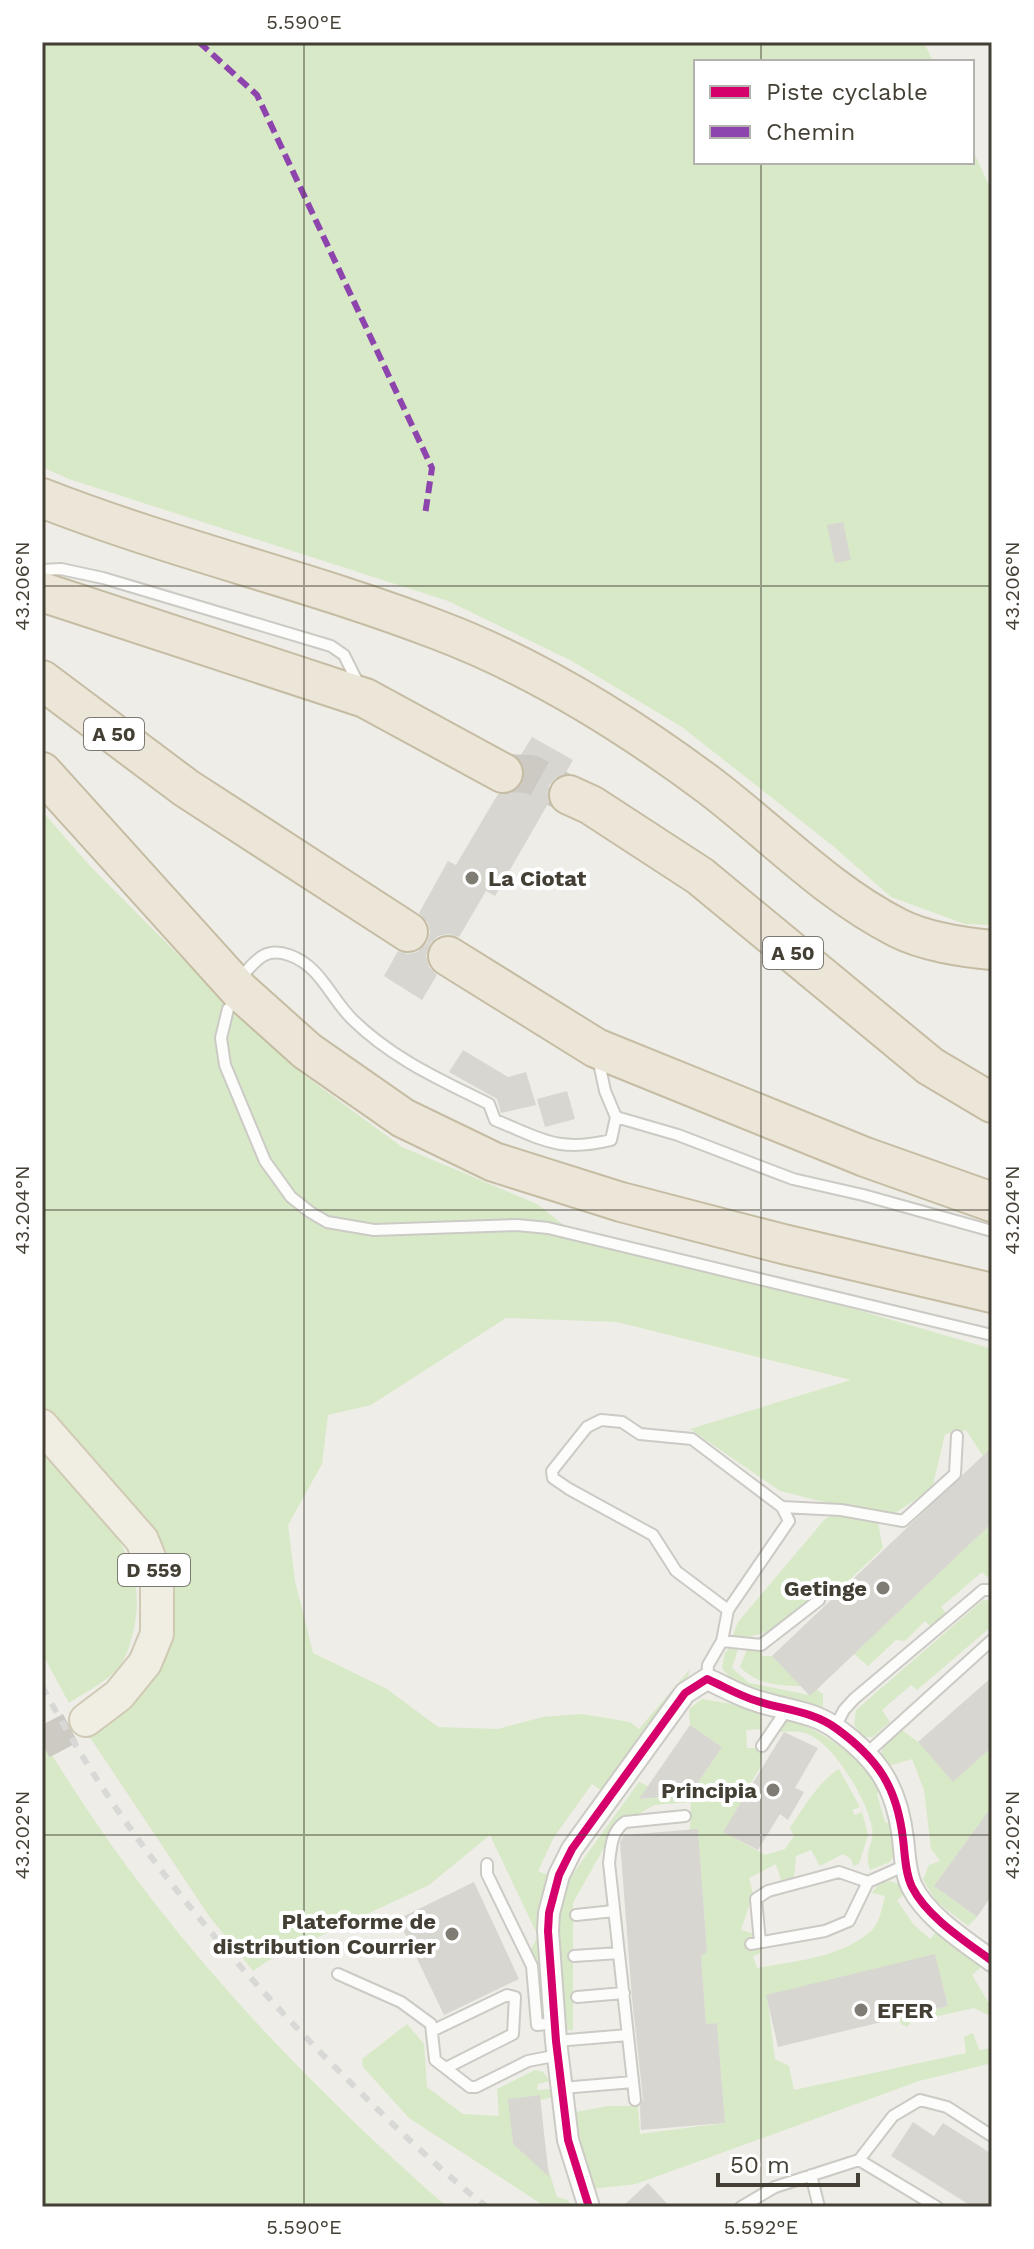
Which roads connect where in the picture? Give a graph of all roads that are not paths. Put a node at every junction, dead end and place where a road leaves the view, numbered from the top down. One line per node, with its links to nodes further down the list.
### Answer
1 (42, 498): 10 (highway)
2 (42, 570): 5 (lane)
3 (42, 592): 5 (highway)
4 (42, 680): 9 (highway, A 50)
5 (365, 698): 7 (highway)
6 (42, 772): 19 (highway)
7 (503, 773)
8 (569, 795): 15 (highway, A 50)
9 (408, 932)
10 (992, 950)
11 (448, 956): 14 (highway)
12 (243, 975): 16 (lane)
13 (228, 1009): 20 (lane)
14 (596, 1048): 16 (lane); 17 (highway)
15 (992, 1103)
16 (616, 1117): 18 (lane)
17 (992, 1202)
18 (992, 1231)
19 (992, 1293)
20 (992, 1335)
21 (42, 1426): 31 (main road, D 559)
22 (957, 1436): 23 (lane)
23 (782, 1507): 26 (lane); 26 (lane)
24 (987, 1590): 32 (lane)
25 (819, 1600): 28 (lane)
26 (728, 1610): 28 (lane)
27 (992, 1640): 34 (lane)
28 (722, 1641): 29 (lane)
29 (707, 1679): 30 (street); 49 (street)
30 (787, 1709): 32 (street); 33 (lane)
31 (86, 1720)
32 (835, 1727): 34 (street)
33 (762, 1746)
34 (866, 1754): 37 (street)
35 (685, 1816): 39 (lane)
36 (487, 1864): 49 (lane)
37 (906, 1865): 38 (lane); 43 (street)
38 (868, 1882): 38 (lane)
39 (614, 1911): 40 (lane); 41 (lane)
40 (576, 1915)
41 (619, 1953): 42 (lane); 45 (lane)
42 (574, 1956)
43 (992, 1961)
44 (338, 1974): 47 (lane)
45 (624, 1993): 46 (lane); 48 (lane)
46 (577, 1997)
47 (434, 2030): 50 (lane); 50 (lane)
48 (628, 2035): 49 (lane); 51 (lane)
49 (557, 2040): 50 (lane); 52 (street)
50 (446, 2068)
51 (633, 2082): 52 (lane); 53 (lane)
52 (562, 2088): 57 (street)
53 (635, 2100)
54 (992, 2136): 55 (lane)
55 (859, 2160): 56 (lane); 60 (lane)
56 (811, 2175): 58 (lane); 59 (lane)
57 (589, 2207)
58 (741, 2207)
59 (819, 2207)
60 (937, 2207)

